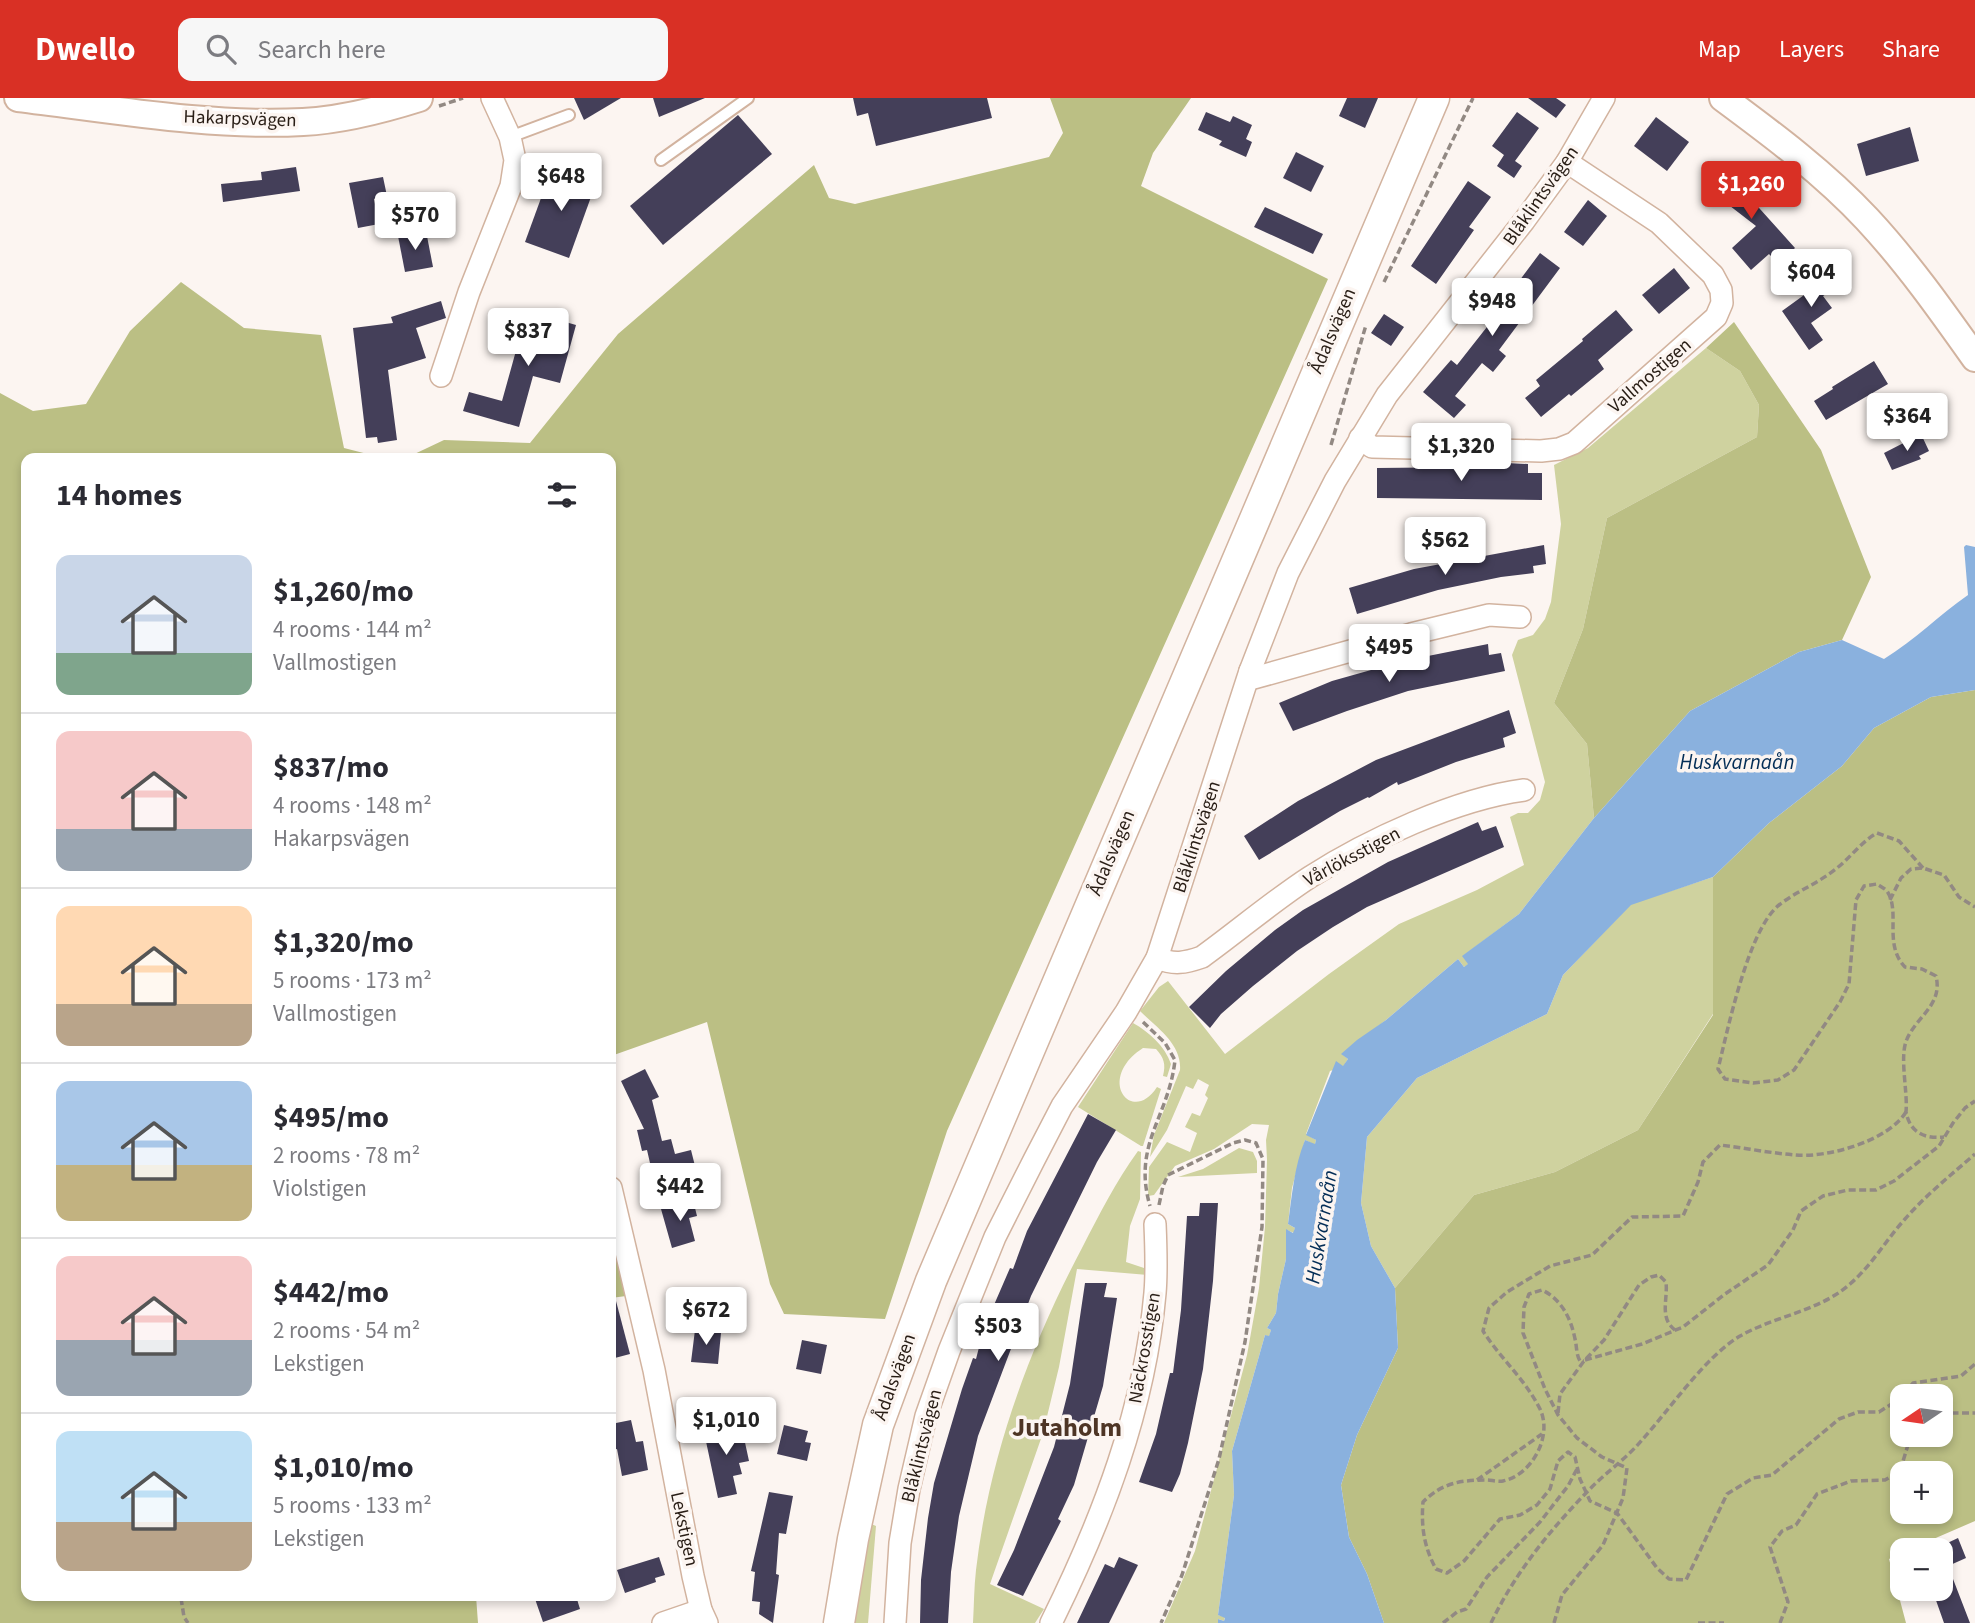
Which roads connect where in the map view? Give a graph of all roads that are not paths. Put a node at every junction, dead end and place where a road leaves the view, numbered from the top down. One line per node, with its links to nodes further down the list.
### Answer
1 (19, 98): 2 (street, Hakarpsvägen)
2 (418, 98)
3 (492, 98): 9 (street)
4 (748, 98): 10 (lane)
5 (1434, 98): 23 (main road, Ådalsvägen)
6 (1604, 98): 11 (street, Blåklintsvägen)
7 (1723, 98): 12 (street)
8 (569, 115): 9 (lane)
9 (510, 137): 13 (street)
10 (661, 160)
11 (1567, 162): 14 (street, Blåklintsvägen); 14 (street, Vallmostigen)
12 (1975, 358)
13 (441, 376)
14 (1360, 438): 16 (street, Blåklintsvägen)
15 (1520, 617): 16 (street)
16 (1250, 671): 18 (street, Blåklintsvägen)
17 (1524, 790): 18 (street, Vårlöksstigen)
18 (1157, 958): 24 (street, Blåklintsvägen)
19 (616, 1210): 21 (street, Lekstigen)
20 (1155, 1224): 25 (street, Näckrosstigen)
21 (704, 1617): 22 (street)
22 (663, 1623)
23 (839, 1623)
24 (895, 1623)
25 (1051, 1623)

